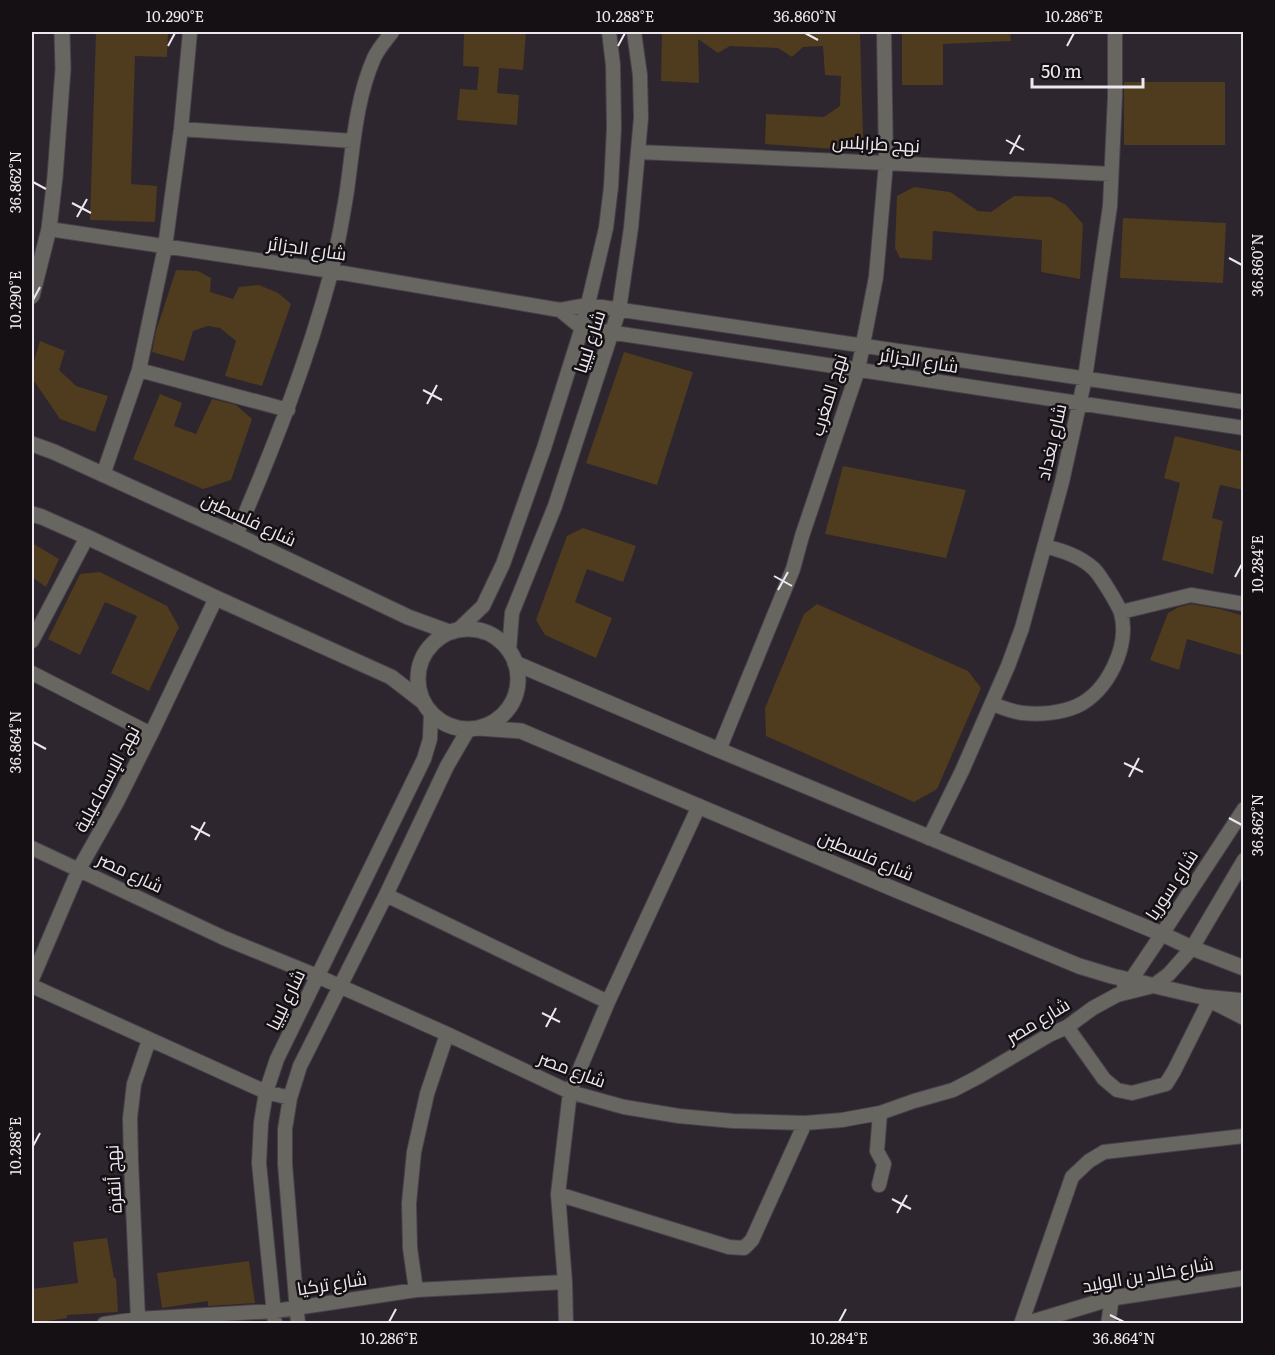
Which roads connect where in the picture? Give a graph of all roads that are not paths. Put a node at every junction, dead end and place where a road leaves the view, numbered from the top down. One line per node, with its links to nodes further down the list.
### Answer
1 (62, 32): 13 (street)
2 (190, 32): 8 (street)
3 (392, 32): 9 (street)
4 (609, 32): 17 (street, شارع ليبيا)
5 (634, 32): 10 (street, شارع ليبيا)
6 (884, 32): 11 (street, نهج المغرب)
7 (1115, 32): 12 (street, شارع بغداد)
8 (180, 129): 9 (street); 14 (street)
9 (353, 141): 15 (street)
10 (639, 152): 11 (street, نهج طرابلس); 19 (street, شارع ليبيا)
11 (886, 163): 12 (street, نهج طرابلس); 22 (street, نهج المغرب)
12 (1111, 174): 25 (street, شارع بغداد)
13 (48, 229): 14 (street, شارع الجزائر); 16 (street)
14 (165, 247): 15 (street, شارع الجزائر); 23 (street)
15 (331, 271): 18 (street, شارع الجزائر); 28 (street)
16 (32, 296)
17 (588, 305): 18 (street, شارع الجزائر); 19 (street, شارع الجزائر); 20 (street, شارع ليبيا)
18 (560, 310): 20 (street, شارع الجزائر)
19 (619, 310): 21 (street, شارع ليبيا); 22 (street, شارع الجزائر)
20 (582, 328): 21 (street, شارع الجزائر); 39 (street, شارع ليبيا)
21 (612, 333): 24 (street, شارع الجزائر); 41 (street, شارع ليبيا)
22 (862, 346): 24 (street, نهج المغرب); 25 (street, شارع الجزائر)
23 (139, 370): 28 (street); 31 (street)
24 (858, 370): 27 (street, شارع الجزائر); 47 (street, نهج المغرب)
25 (1085, 378): 26 (street, شارع الجزائر); 27 (street, شارع بغداد)
26 (1244, 402)
27 (1080, 403): 29 (street, شارع الجزائر); 35 (street, شارع بغداد)
28 (288, 410): 33 (street)
29 (1244, 428)
30 (32, 444): 31 (street, شارع فلسطين)
31 (103, 475): 33 (street, شارع فلسطين)
32 (32, 514): 34 (street)
33 (236, 535): 39 (street, شارع فلسطين)
34 (87, 537): 36 (street); 40 (street)
35 (1045, 546): 38 (street); 43 (street, شارع بغداد)
36 (216, 598): 44 (street); 46 (street, نهج الإسماعيلية)
37 (1244, 604): 38 (street)
38 (1121, 612): 43 (street)
39 (454, 631): 41 (street); 44 (street)
40 (32, 641)
41 (512, 657): 45 (street); 47 (street)
42 (32, 673): 46 (street)
43 (992, 704): 50 (street, شارع بغداد)
44 (427, 707): 45 (street); 58 (street, شارع ليبيا)
45 (474, 729): 48 (street, شارع فلسطين); 54 (street)
46 (151, 734): 53 (street, نهج الإسماعيلية)
47 (718, 750): 50 (street)
48 (699, 806): 60 (street, شارع فلسطين); 67 (street)
49 (1241, 818): 55 (street, شارع سوريا)
50 (929, 838): 55 (street)
51 (32, 848): 53 (street, شارع مصر)
52 (1244, 860): 56 (street)
53 (79, 869): 58 (street, شارع مصر); 59 (street, نهج الإسماعيلية)
54 (386, 895): 62 (street); 67 (street)
55 (1162, 934): 56 (street); 60 (street, شارع سوريا)
56 (1192, 948): 57 (street); 63 (street)
57 (1244, 968)
58 (317, 976): 62 (street, شارع مصر); 72 (street, شارع ليبيا)
59 (32, 979)
60 (1131, 980): 63 (street, شارع فلسطين); 64 (street, شارع مصر)
61 (32, 986): 71 (street)
62 (339, 986): 70 (street, شارع مصر); 74 (street)
63 (1153, 986): 64 (street, شارع مصر); 65 (street, شارع فلسطين)
64 (1117, 995): 69 (street, شارع مصر)
65 (1206, 999): 66 (street, شارع فلسطين); 68 (street); 69 (street)
66 (1244, 1001)
67 (608, 1002): 73 (street)
68 (1244, 1018)
69 (1067, 1027): 75 (street, شارع مصر)
70 (447, 1034): 73 (street, شارع مصر); 82 (street)
71 (150, 1040): 72 (street); 86 (street, نهج أنقرة)
72 (266, 1092): 74 (street); 85 (street, شارع ليبيا)
73 (570, 1092): 76 (street, شارع مصر); 79 (street)
74 (290, 1098): 84 (street)
75 (880, 1113): 76 (street, شارع مصر); 78 (street)
76 (805, 1123): 79 (street)
77 (1244, 1136): 90 (street)
78 (879, 1185)
79 (558, 1194): 81 (street)
80 (1244, 1278): 83 (street, شارع خالد بن الوليد)
81 (565, 1282): 82 (street, شارع تركيا); 89 (street)
82 (416, 1290): 84 (street, شارع تركيا)
83 (1112, 1298): 91 (street, شارع خالد بن الوليد); 92 (street)
84 (297, 1308): 85 (street, شارع تركيا); 88 (street)
85 (275, 1317): 86 (street, شارع تركيا)
86 (138, 1319): 87 (street, شارع تركيا)
87 (104, 1323)
88 (298, 1323)
89 (566, 1323)
90 (1021, 1323)
91 (1026, 1323)
92 (1108, 1323)

